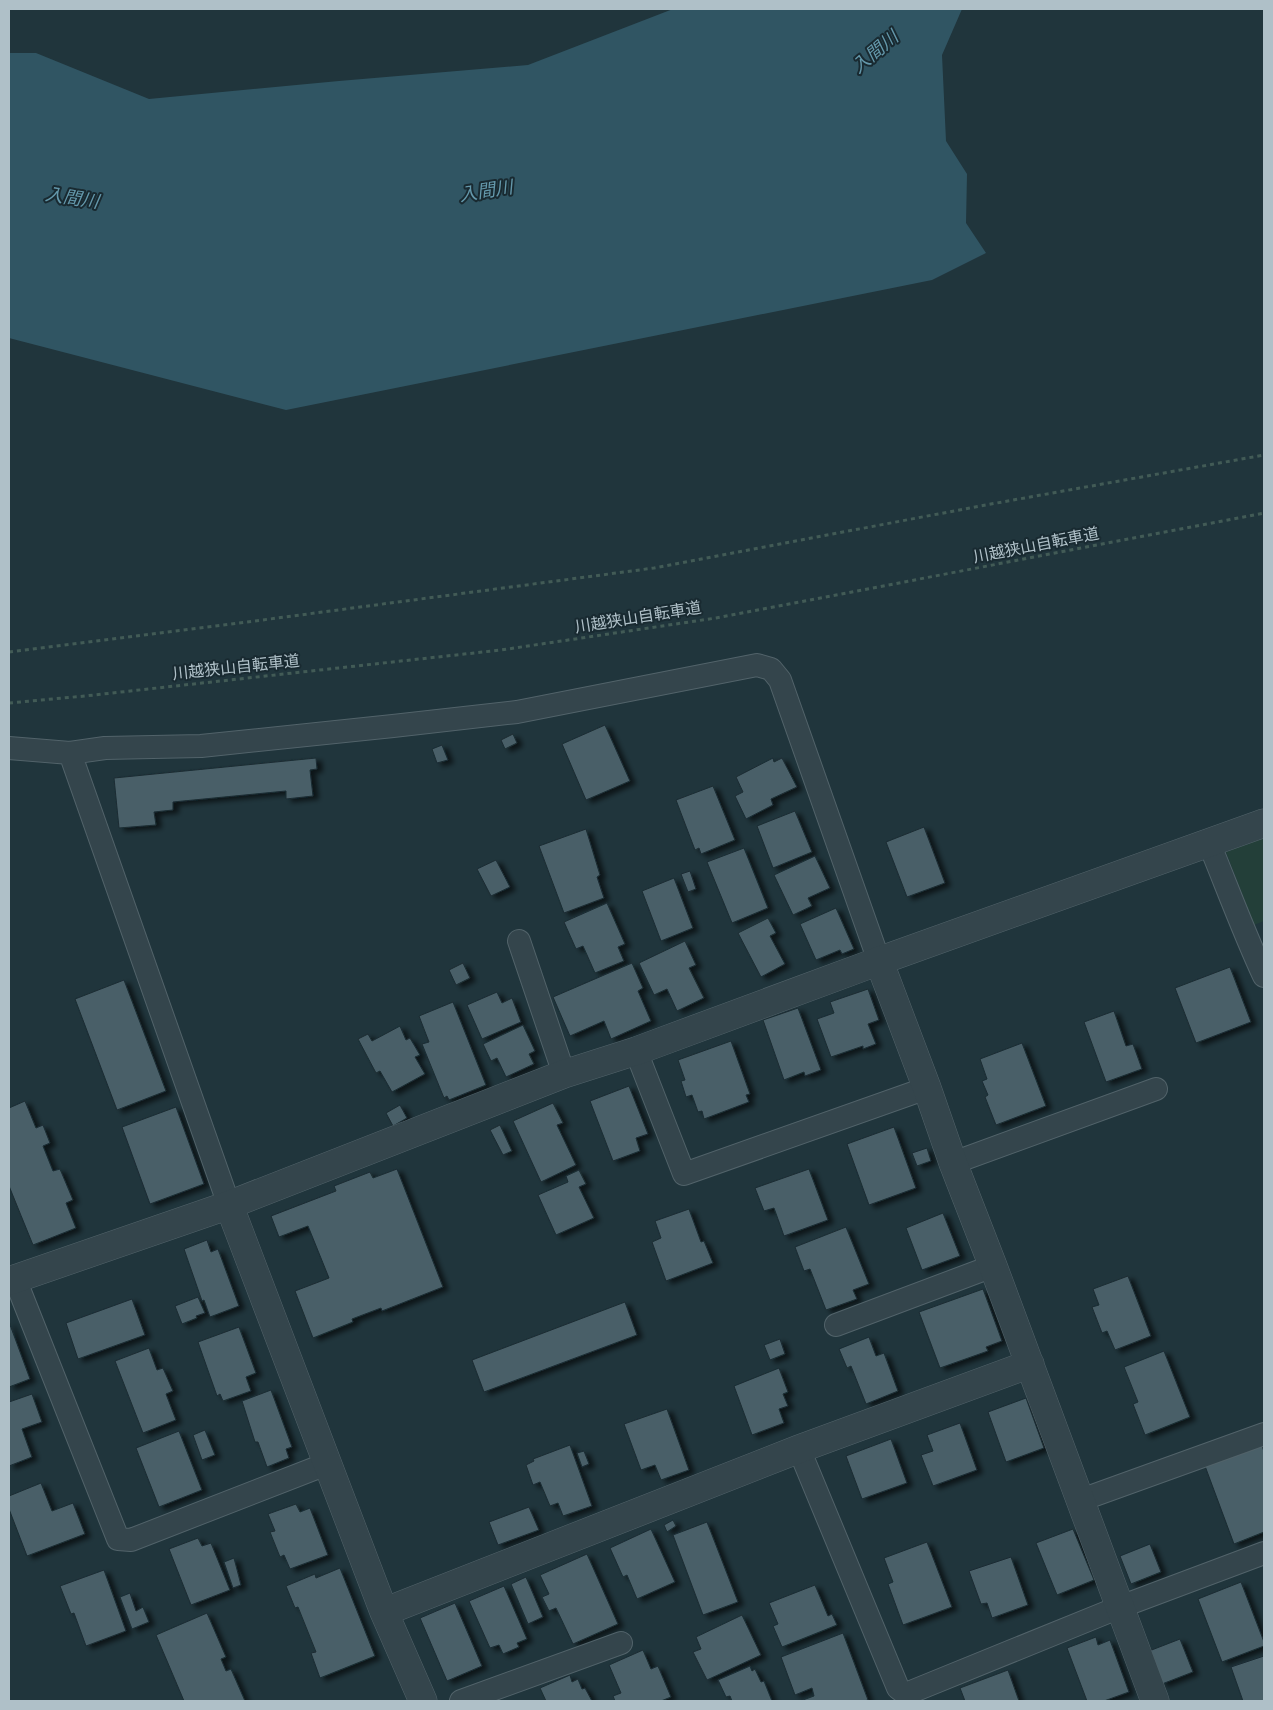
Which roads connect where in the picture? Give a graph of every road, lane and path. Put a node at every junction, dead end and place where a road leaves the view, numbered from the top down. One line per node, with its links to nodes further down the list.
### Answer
1 (1264, 455): 3 (path)
2 (1264, 513): 4 (path, 川越狭山自転車道)
3 (9, 652)
4 (9, 703)
5 (9, 748): 6 (lane)
6 (70, 754): 10 (lane); 17 (lane)
7 (1264, 822): 8 (street)
8 (1209, 843): 10 (street); 11 (lane)
9 (518, 941): 13 (lane)
10 (879, 961): 12 (street); 14 (street)
11 (1264, 976)
12 (636, 1051): 13 (street); 14 (lane)
13 (564, 1074): 17 (street)
14 (927, 1088): 16 (street)
15 (1156, 1089): 16 (lane)
16 (953, 1163): 18 (street)
17 (229, 1205): 19 (street); 24 (street)
18 (993, 1266): 20 (lane); 21 (street)
19 (12, 1280): 24 (lane)
20 (836, 1325)
21 (1030, 1364): 23 (street); 25 (street)
22 (1264, 1434): 25 (lane)
23 (799, 1449): 27 (lane); 28 (street)
24 (328, 1463): 28 (street)
25 (1081, 1500): 27 (street)
26 (1264, 1553): 27 (lane)
27 (1120, 1607): 32 (street)
28 (384, 1612): 30 (street)
29 (620, 1643): 31 (lane)
30 (423, 1701)
31 (461, 1701)
32 (1155, 1701)

